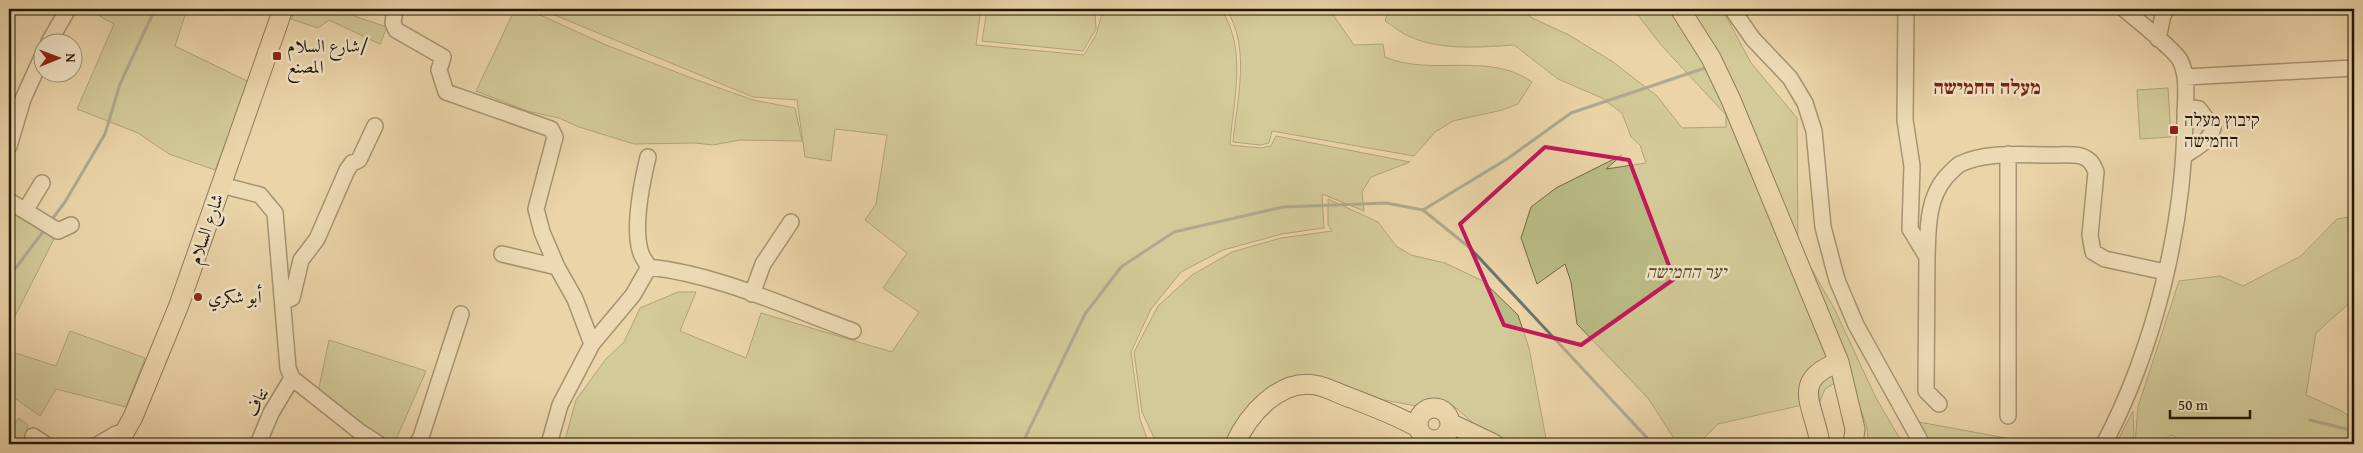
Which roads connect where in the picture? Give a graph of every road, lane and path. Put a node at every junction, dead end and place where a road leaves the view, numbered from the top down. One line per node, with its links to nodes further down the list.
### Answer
1 (68, 9): 9 (street)
2 (283, 9): 21 (main road, شارع السلام)
3 (395, 9): 28 (street)
4 (1680, 9): 36 (main road)
5 (1732, 9): 53 (street)
6 (1906, 9): 27 (street)
7 (2124, 9): 10 (street)
8 (2166, 9): 10 (street)
9 (55, 32)
10 (2158, 39): 12 (street)
11 (2354, 68): 12 (street)
12 (2185, 77): 14 (street)
13 (32, 80): 16 (street)
14 (2185, 111): 19 (street); 19 (street)
15 (375, 126): 32 (street)
16 (9, 146)
17 (2008, 154): 27 (street); 30 (street); 39 (street)
18 (648, 156): 29 (street)
19 (2184, 156): 30 (street)
20 (42, 183): 23 (street)
21 (221, 185): 32 (street); 42 (main road, شارع السلام)
22 (9, 201): 23 (street)
23 (25, 211): 25 (street)
24 (792, 222): 31 (street)
25 (71, 225)
26 (502, 254): 28 (street)
27 (1927, 257): 38 (street)
28 (557, 267): 35 (street)
29 (649, 268): 31 (street); 35 (street)
30 (2165, 272): 54 (street)
31 (752, 294): 34 (street)
32 (283, 302): 37 (street)
33 (461, 314): 47 (street)
34 (853, 331)
35 (592, 344): 48 (street)
36 (1839, 362): 51 (main road); 52 (main road)
37 (292, 378): 43 (street); 45 (street, نتاف)
38 (1939, 404)
39 (2008, 416)
40 (1419, 421): 41 (main road); 41 (main road); 49 (main road)
41 (1438, 436): 50 (main road)
42 (122, 438): 44 (street)
43 (358, 438): 46 (street)
44 (99, 444)
45 (258, 444)
46 (379, 444)
47 (417, 444)
48 (549, 444)
49 (1234, 444)
50 (1494, 444)
51 (1820, 444)
52 (1853, 444)
53 (1922, 444)
54 (2104, 444)

